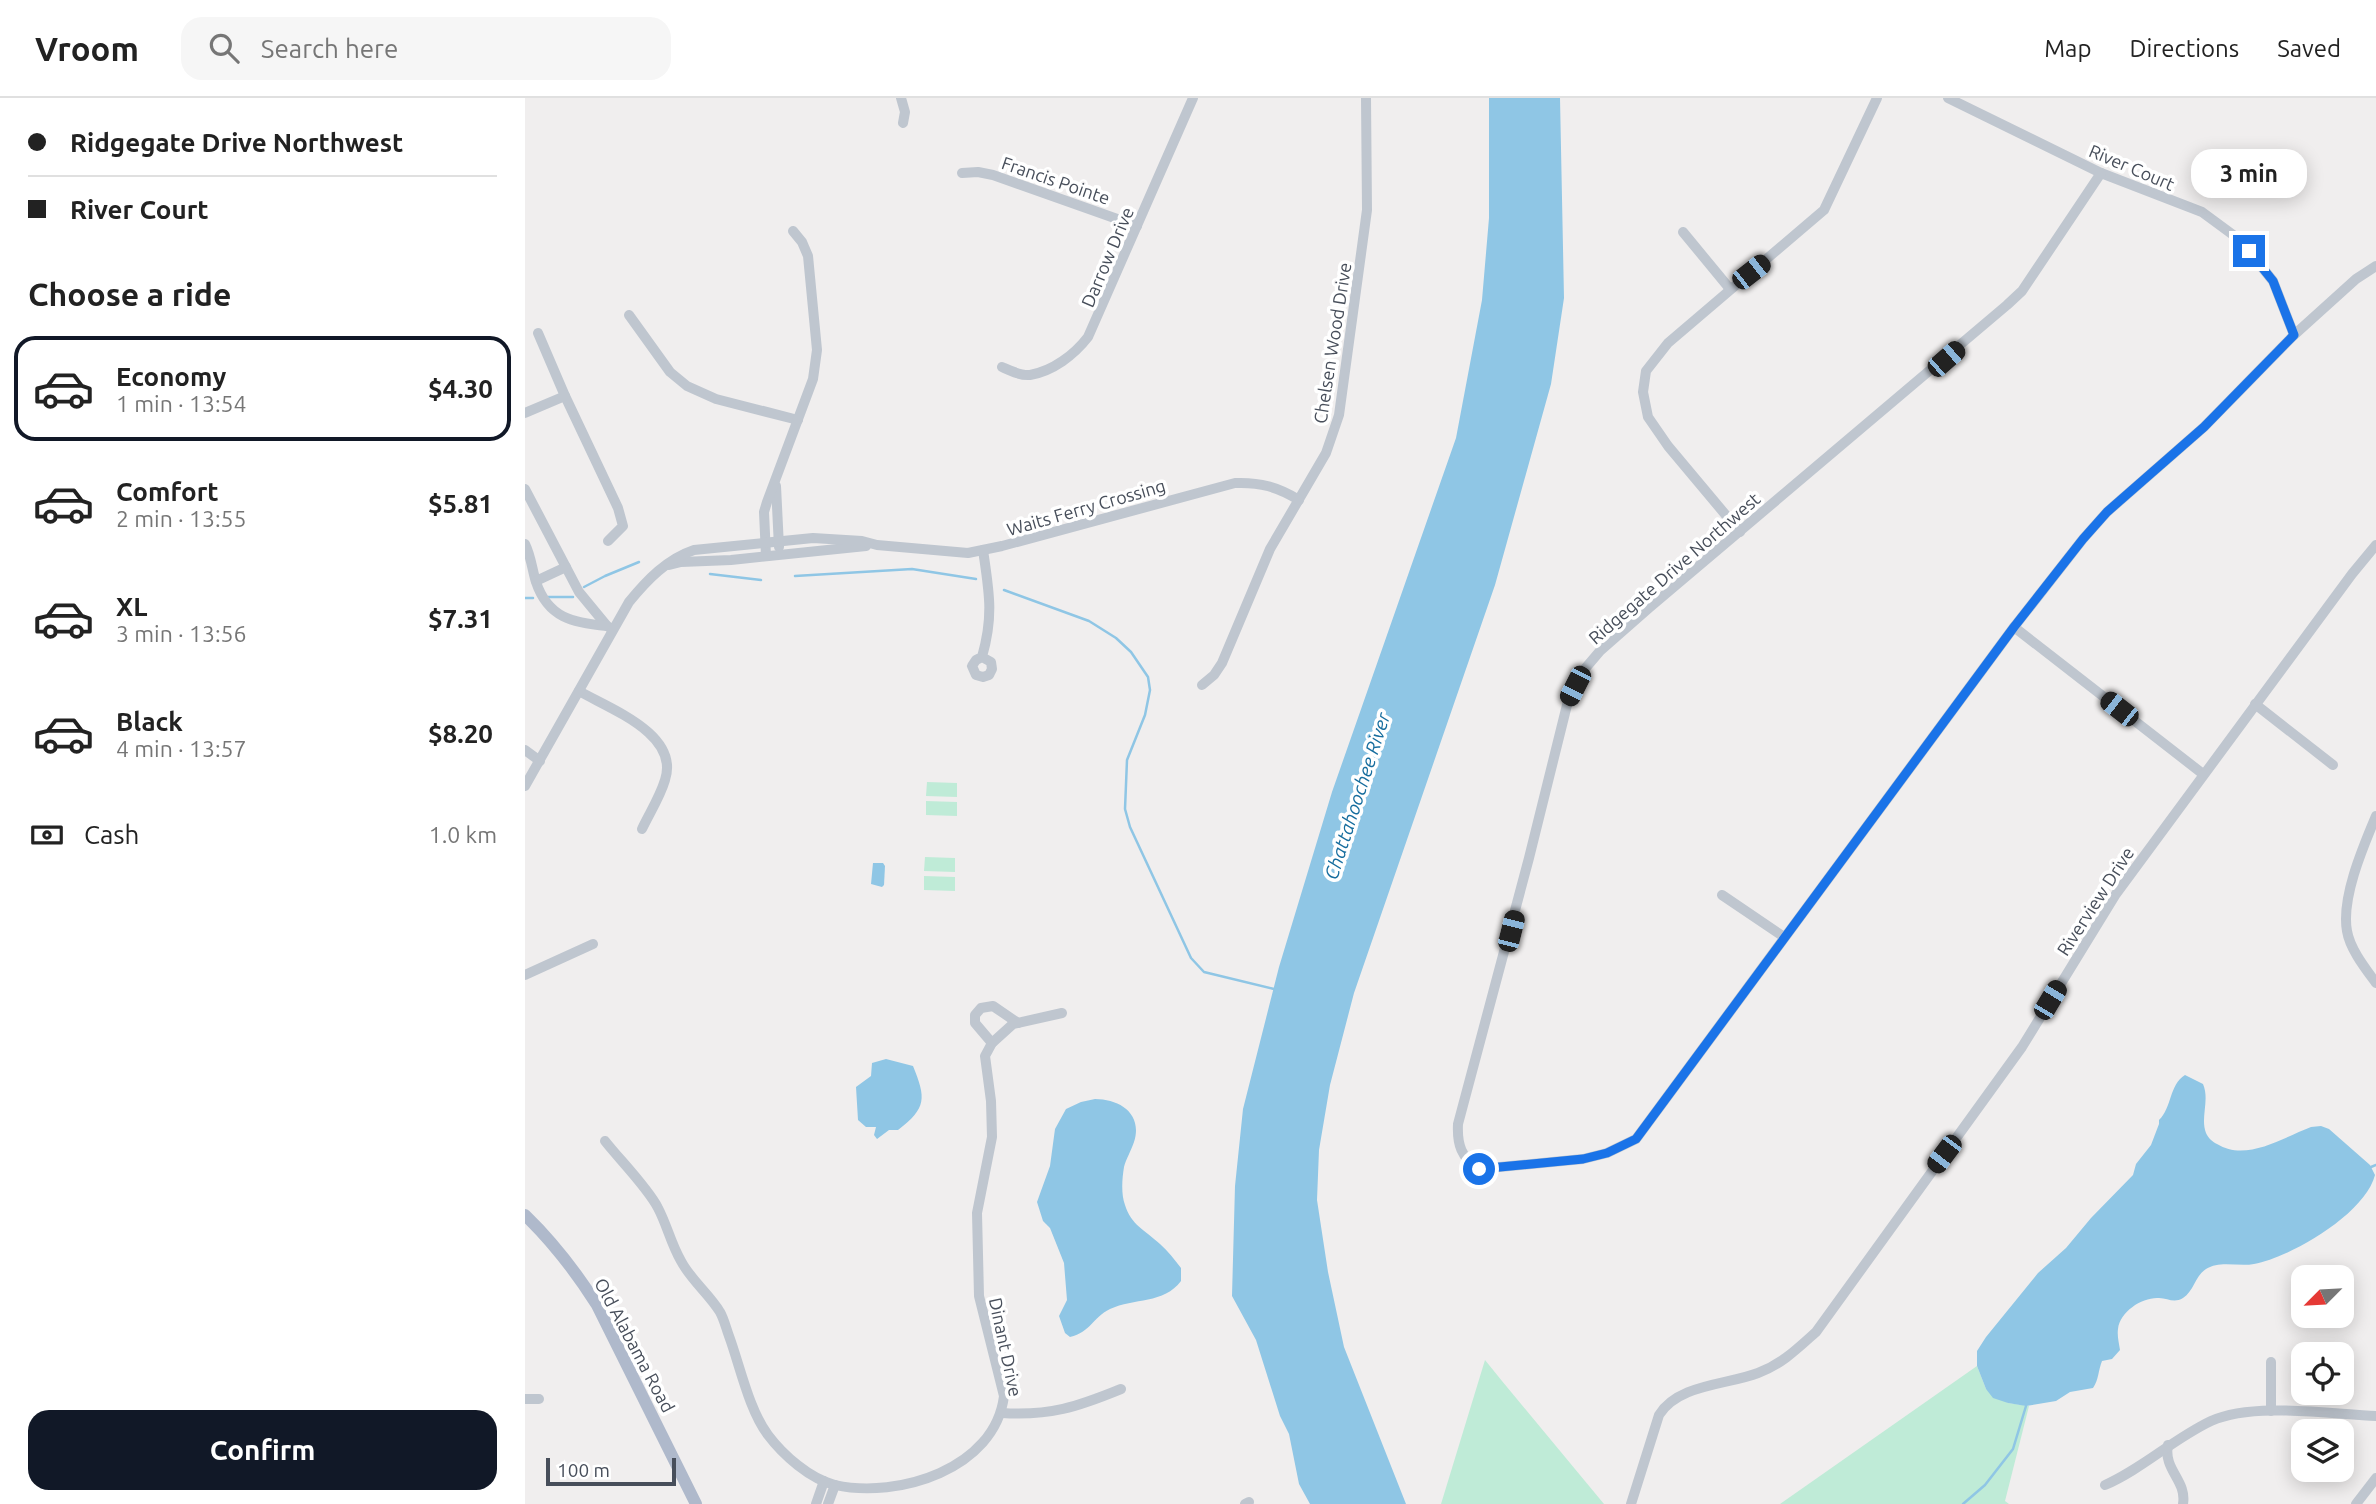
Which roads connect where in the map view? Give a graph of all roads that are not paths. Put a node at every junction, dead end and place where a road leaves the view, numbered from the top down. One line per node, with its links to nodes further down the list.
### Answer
1 (901, 98): 6 (street)
2 (1193, 98): 9 (street, Darrow Drive)
3 (1366, 98): 23 (street, Chelsen Wood Drive)
4 (1877, 98): 13 (street)
5 (1948, 98): 8 (street, River Court)
6 (903, 123)
7 (962, 173): 9 (street, Francis Pointe)
8 (2101, 173): 16 (street, River Court); 25 (street, Ridgegate Drive Northwest)
9 (1137, 226): 17 (street, Darrow Drive)
10 (793, 231): 20 (street)
11 (1683, 232): 13 (street)
12 (2376, 265): 16 (street, Ridgegate Drive Northwest)
13 (1730, 289): 25 (street)
14 (629, 316): 20 (street)
15 (538, 332): 18 (street)
16 (2294, 335): 39 (street, Ridgegate Drive Northwest)
17 (1002, 367)
18 (565, 396): 19 (street); 26 (street)
19 (525, 413)
20 (798, 420): 21 (street)
21 (776, 480): 27 (street); 28 (street)
22 (525, 489): 24 (street)
23 (1299, 500): 32 (street, Waits Ferry Crossing); 41 (street, Chelsen Wood Drive)
24 (528, 504): 36 (street)
25 (1740, 532): 52 (street, Ridgegate Drive Northwest)
26 (608, 541)
27 (779, 541): 28 (street, Waits Ferry Crossing); 30 (street, Waits Ferry Crossing); 33 (street)
28 (766, 543): 34 (street); 35 (street, Waits Ferry Crossing)
29 (525, 544): 37 (street)
30 (877, 545): 32 (street, Waits Ferry Crossing); 33 (street, Waits Ferry Crossing)
31 (2376, 545): 43 (street, Riverview Drive)
32 (983, 550): 40 (street)
33 (781, 555): 34 (street, Waits Ferry Crossing)
34 (766, 556): 35 (street, Waits Ferry Crossing)
35 (666, 566): 38 (street, Waits Ferry Crossing)
36 (566, 567): 37 (street); 38 (street)
37 (536, 580): 38 (street)
38 (609, 627): 42 (street, Waits Ferry Crossing)
39 (2014, 627): 47 (street); 52 (street, Ridgegate Drive Northwest)
40 (982, 657)
41 (1202, 685)
42 (579, 691): 45 (street, Waits Ferry Crossing); 50 (street)
43 (2255, 704): 46 (street); 47 (street, Riverview Drive)
44 (525, 750): 45 (street)
45 (540, 761): 48 (street, Waits Ferry Crossing)
46 (2333, 765)
47 (2203, 774): 76 (street, Riverview Drive)
48 (525, 786)
49 (2376, 816): 55 (street)
50 (642, 829)
51 (1722, 895): 52 (street)
52 (1784, 937)
53 (593, 944): 54 (street)
54 (525, 975)
55 (2376, 983)
56 (1062, 1013): 57 (street)
57 (1018, 1023): 58 (street); 58 (street)
58 (992, 1043): 66 (street, Dinant Drive)
59 (605, 1141): 70 (street, Dinant Drive)
60 (525, 1215): 73 (main road, Old Alabama Road)
61 (2271, 1362): 65 (street)
62 (1121, 1389): 66 (street)
63 (525, 1399): 64 (street)
64 (539, 1399)
65 (2271, 1411): 67 (street); 68 (street)
66 (1002, 1413): 71 (street, Dinant Drive)
67 (2376, 1416)
68 (2168, 1446): 72 (street); 77 (street)
69 (2376, 1478): 78 (street)
70 (824, 1481): 71 (street, Dinant Drive); 74 (street)
71 (835, 1485): 75 (street)
72 (2105, 1486)
73 (696, 1504)
74 (816, 1504)
75 (828, 1504)
76 (1631, 1504)
77 (2183, 1504)
78 (2356, 1504)

